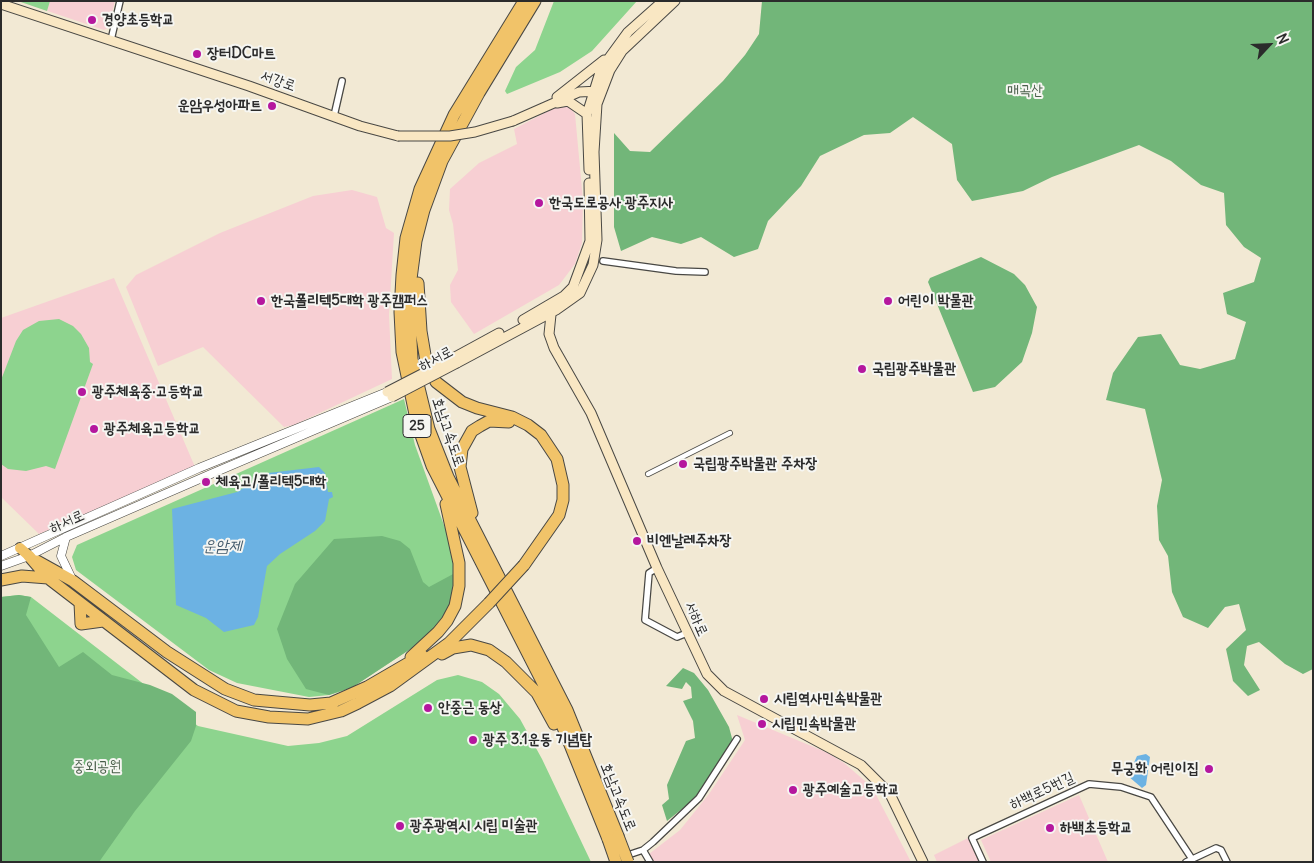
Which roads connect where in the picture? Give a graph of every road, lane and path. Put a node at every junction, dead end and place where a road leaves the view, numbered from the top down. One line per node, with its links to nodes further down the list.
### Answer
1 (120, 1): 7 (street)
2 (524, 1): 21 (highway, 호남고속도로 / 25)
3 (535, 1): 14 (highway, 호남고속도로 / 25)
4 (663, 1): 8 (main road, 하서로)
5 (676, 1): 10 (main road, 하서로)
6 (1, 4): 7 (main road, 서강로)
7 (111, 40): 13 (main road, 서강로)
8 (610, 55): 10 (main road, 하서로); 11 (main road, 서강로)
9 (342, 81): 13 (street)
10 (597, 91): 11 (main road, 서강로); 12 (main road, 하서로); 17 (main road, 하서로)
11 (547, 104): 12 (main road); 13 (main road, 서강로, bridge)
12 (587, 114): 17 (main road, 하서로)
13 (334, 116)
14 (432, 188): 23 (highway, 호남고속도로 / 25); 26 (highway)
15 (603, 262): 16 (street)
16 (705, 272)
17 (550, 309): 18 (main road, 하서로, bridge); 28 (main road, 서하로)
18 (390, 395): 22 (street, 하서로); 24 (street, 하서로)
19 (730, 433): 20 (street)
20 (648, 474)
21 (443, 488): 34 (highway); 37 (highway, 호남고속도로 / 25)
22 (66, 537): 24 (street, 하서로); 31 (street)
23 (479, 539): 26 (highway); 38 (highway, 호남고속도로 / 25)
24 (24, 552): 25 (street, 하서로); 27 (street, 하서로); 29 (highway); 31 (highway)
25 (1, 556)
26 (522, 562): 32 (highway, bridge)
27 (1, 566)
28 (657, 568): 33 (main road, 서하로); 33 (street)
29 (48, 578): 30 (highway); 35 (highway)
30 (1, 580)
31 (72, 581): 34 (highway)
32 (487, 600): 34 (highway); 35 (highway)
33 (687, 633): 44 (main road, 서하로)
34 (392, 672)
35 (406, 674): 37 (highway)
36 (737, 739): 39 (street)
37 (583, 774): 38 (highway, 호남고속도로 / 25)
38 (613, 838): 41 (highway, 호남고속도로 / 25, bridge); 42 (highway, 호남고속도로 / 25, bridge)
39 (643, 850): 41 (street); 43 (street)
40 (1189, 860): 45 (street, 하백로5번길); 46 (street)
41 (615, 862)
42 (628, 862)
43 (650, 862)
44 (924, 862)
45 (983, 862)
46 (1226, 862)

